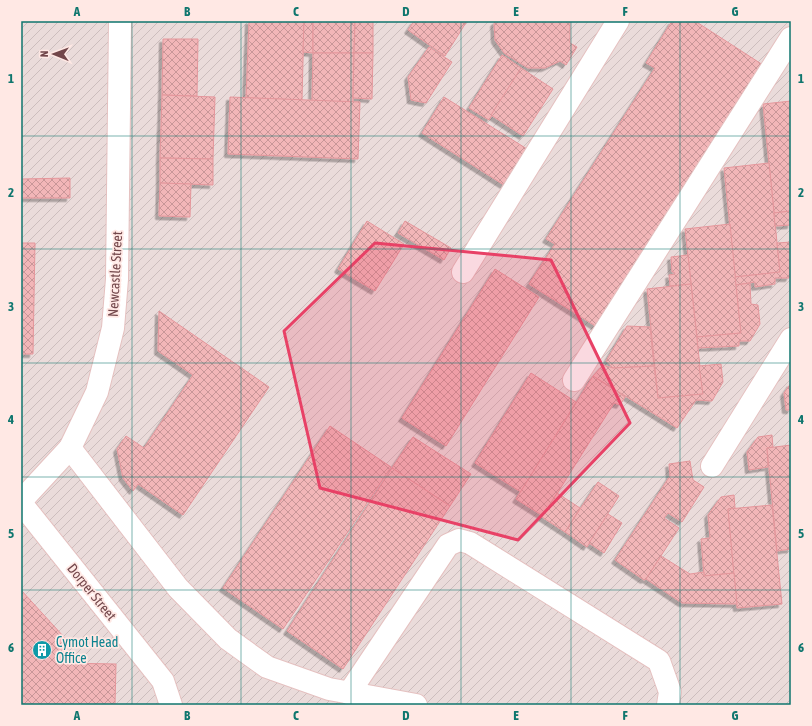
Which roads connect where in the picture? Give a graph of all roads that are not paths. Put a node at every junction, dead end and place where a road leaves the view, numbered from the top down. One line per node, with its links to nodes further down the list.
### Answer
1 (120, 21): 7 (street, Newcastle Street)
2 (618, 21): 4 (street)
3 (791, 38): 6 (street)
4 (463, 272)
5 (791, 339): 8 (street)
6 (574, 380)
7 (70, 448): 9 (street, Newcastle Street); 10 (street)
8 (712, 466)
9 (21, 502): 11 (street, Dorper Street)
10 (349, 693): 12 (street); 13 (street)
11 (171, 705)
12 (416, 705)
13 (668, 705)

